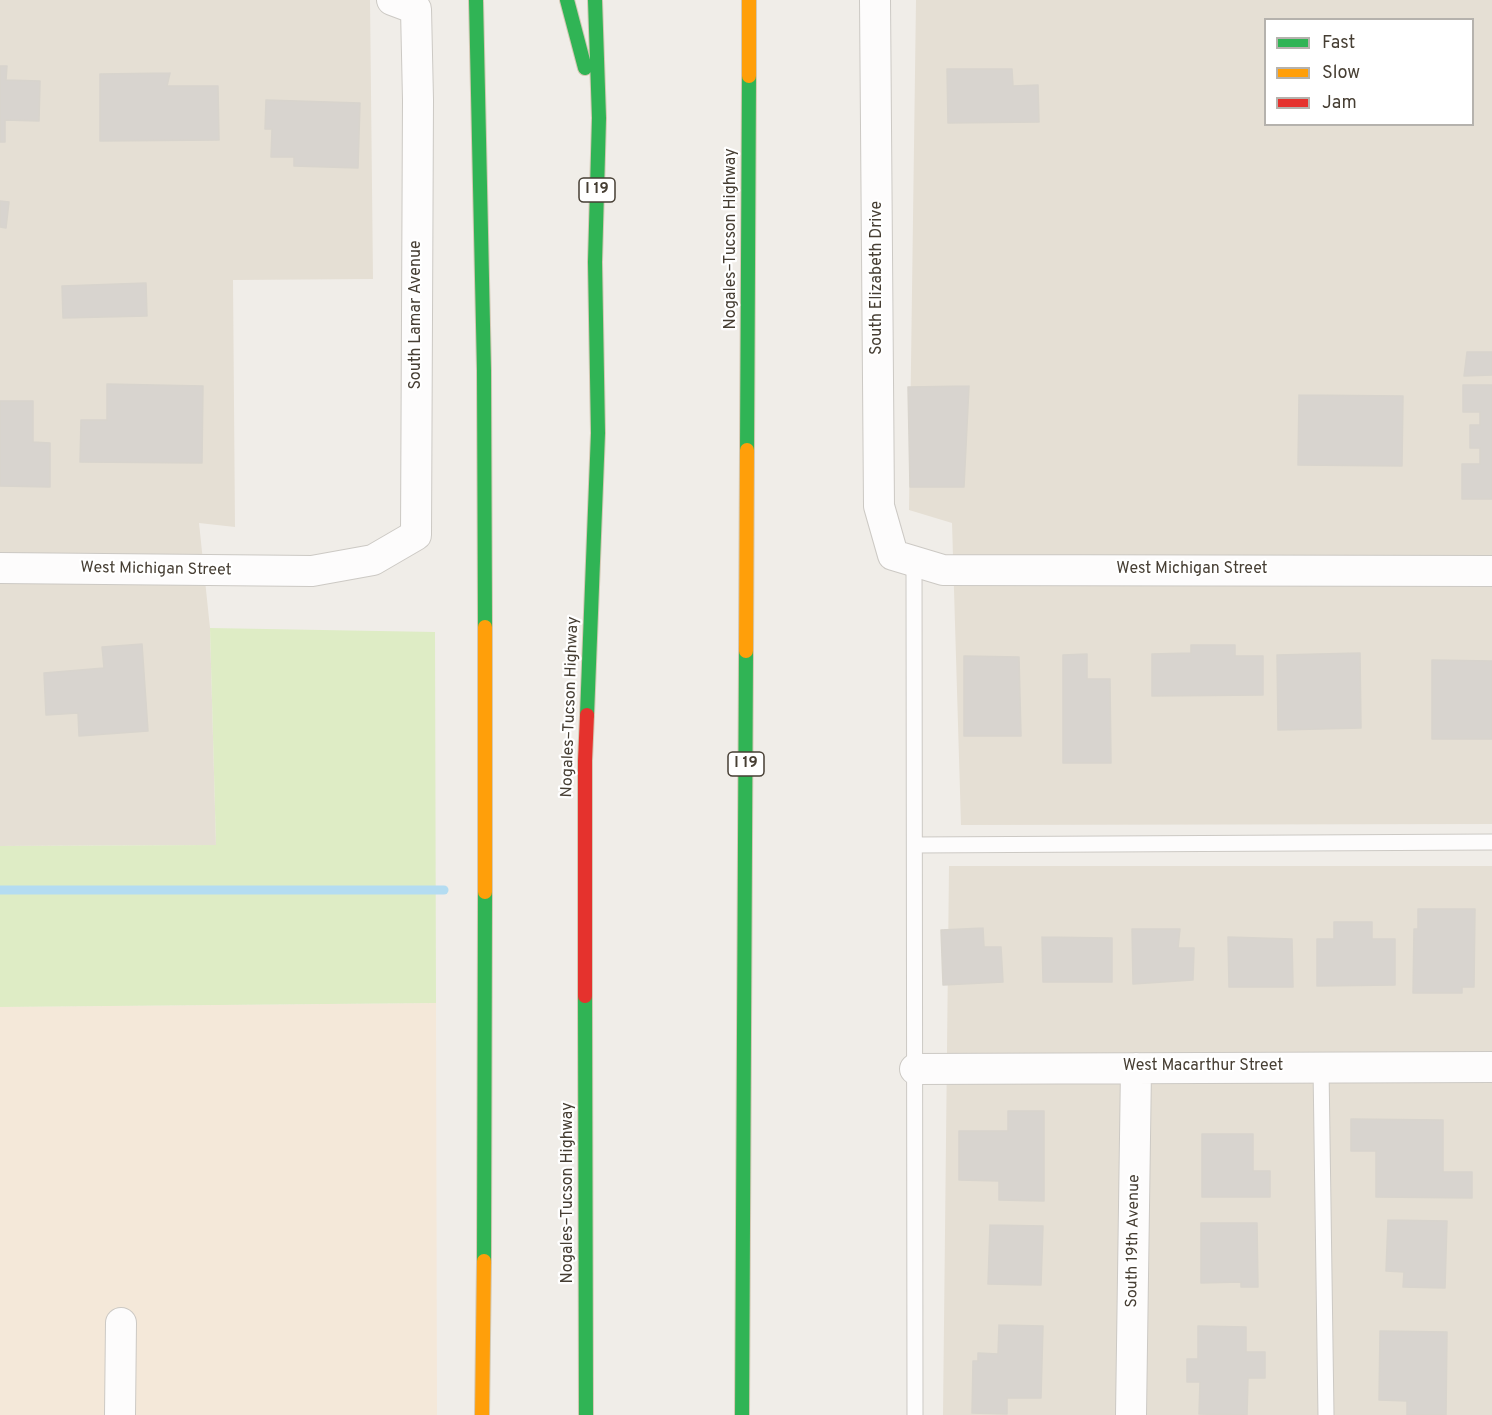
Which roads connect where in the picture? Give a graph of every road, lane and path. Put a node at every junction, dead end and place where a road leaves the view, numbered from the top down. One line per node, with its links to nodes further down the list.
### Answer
1 (392, 0): 12 (street, South Lamar Avenue)
2 (476, 0): 22 (main road)
3 (567, 0): 9 (main road)
4 (595, 0): 9 (main road, Nogales–Tucson Highway / I 19)
5 (749, 0): 8 (main road, Nogales–Tucson Highway / I 19)
6 (756, 0): 8 (main road)
7 (875, 0): 10 (street, South Elizabeth Drive)
8 (749, 112): 24 (main road, Nogales–Tucson Highway / I 19)
9 (599, 118): 23 (main road, Nogales–Tucson Highway / I 19)
10 (904, 558): 13 (street, West Michigan Street); 15 (lane)
11 (0, 568): 12 (street, West Michigan Street)
12 (312, 571)
13 (1492, 571)
14 (1492, 842): 15 (lane)
15 (915, 845): 19 (lane)
16 (1322, 1067): 17 (street, West Macarthur Street); 18 (street, West Macarthur Street); 27 (lane)
17 (1492, 1067)
18 (1136, 1068): 19 (street, West Macarthur Street); 26 (street, South 19th Avenue)
19 (915, 1069): 25 (lane)
20 (121, 1323): 21 (street)
21 (120, 1415)
22 (482, 1415)
23 (586, 1415)
24 (742, 1415)
25 (915, 1415)
26 (1131, 1415)
27 (1326, 1415)

